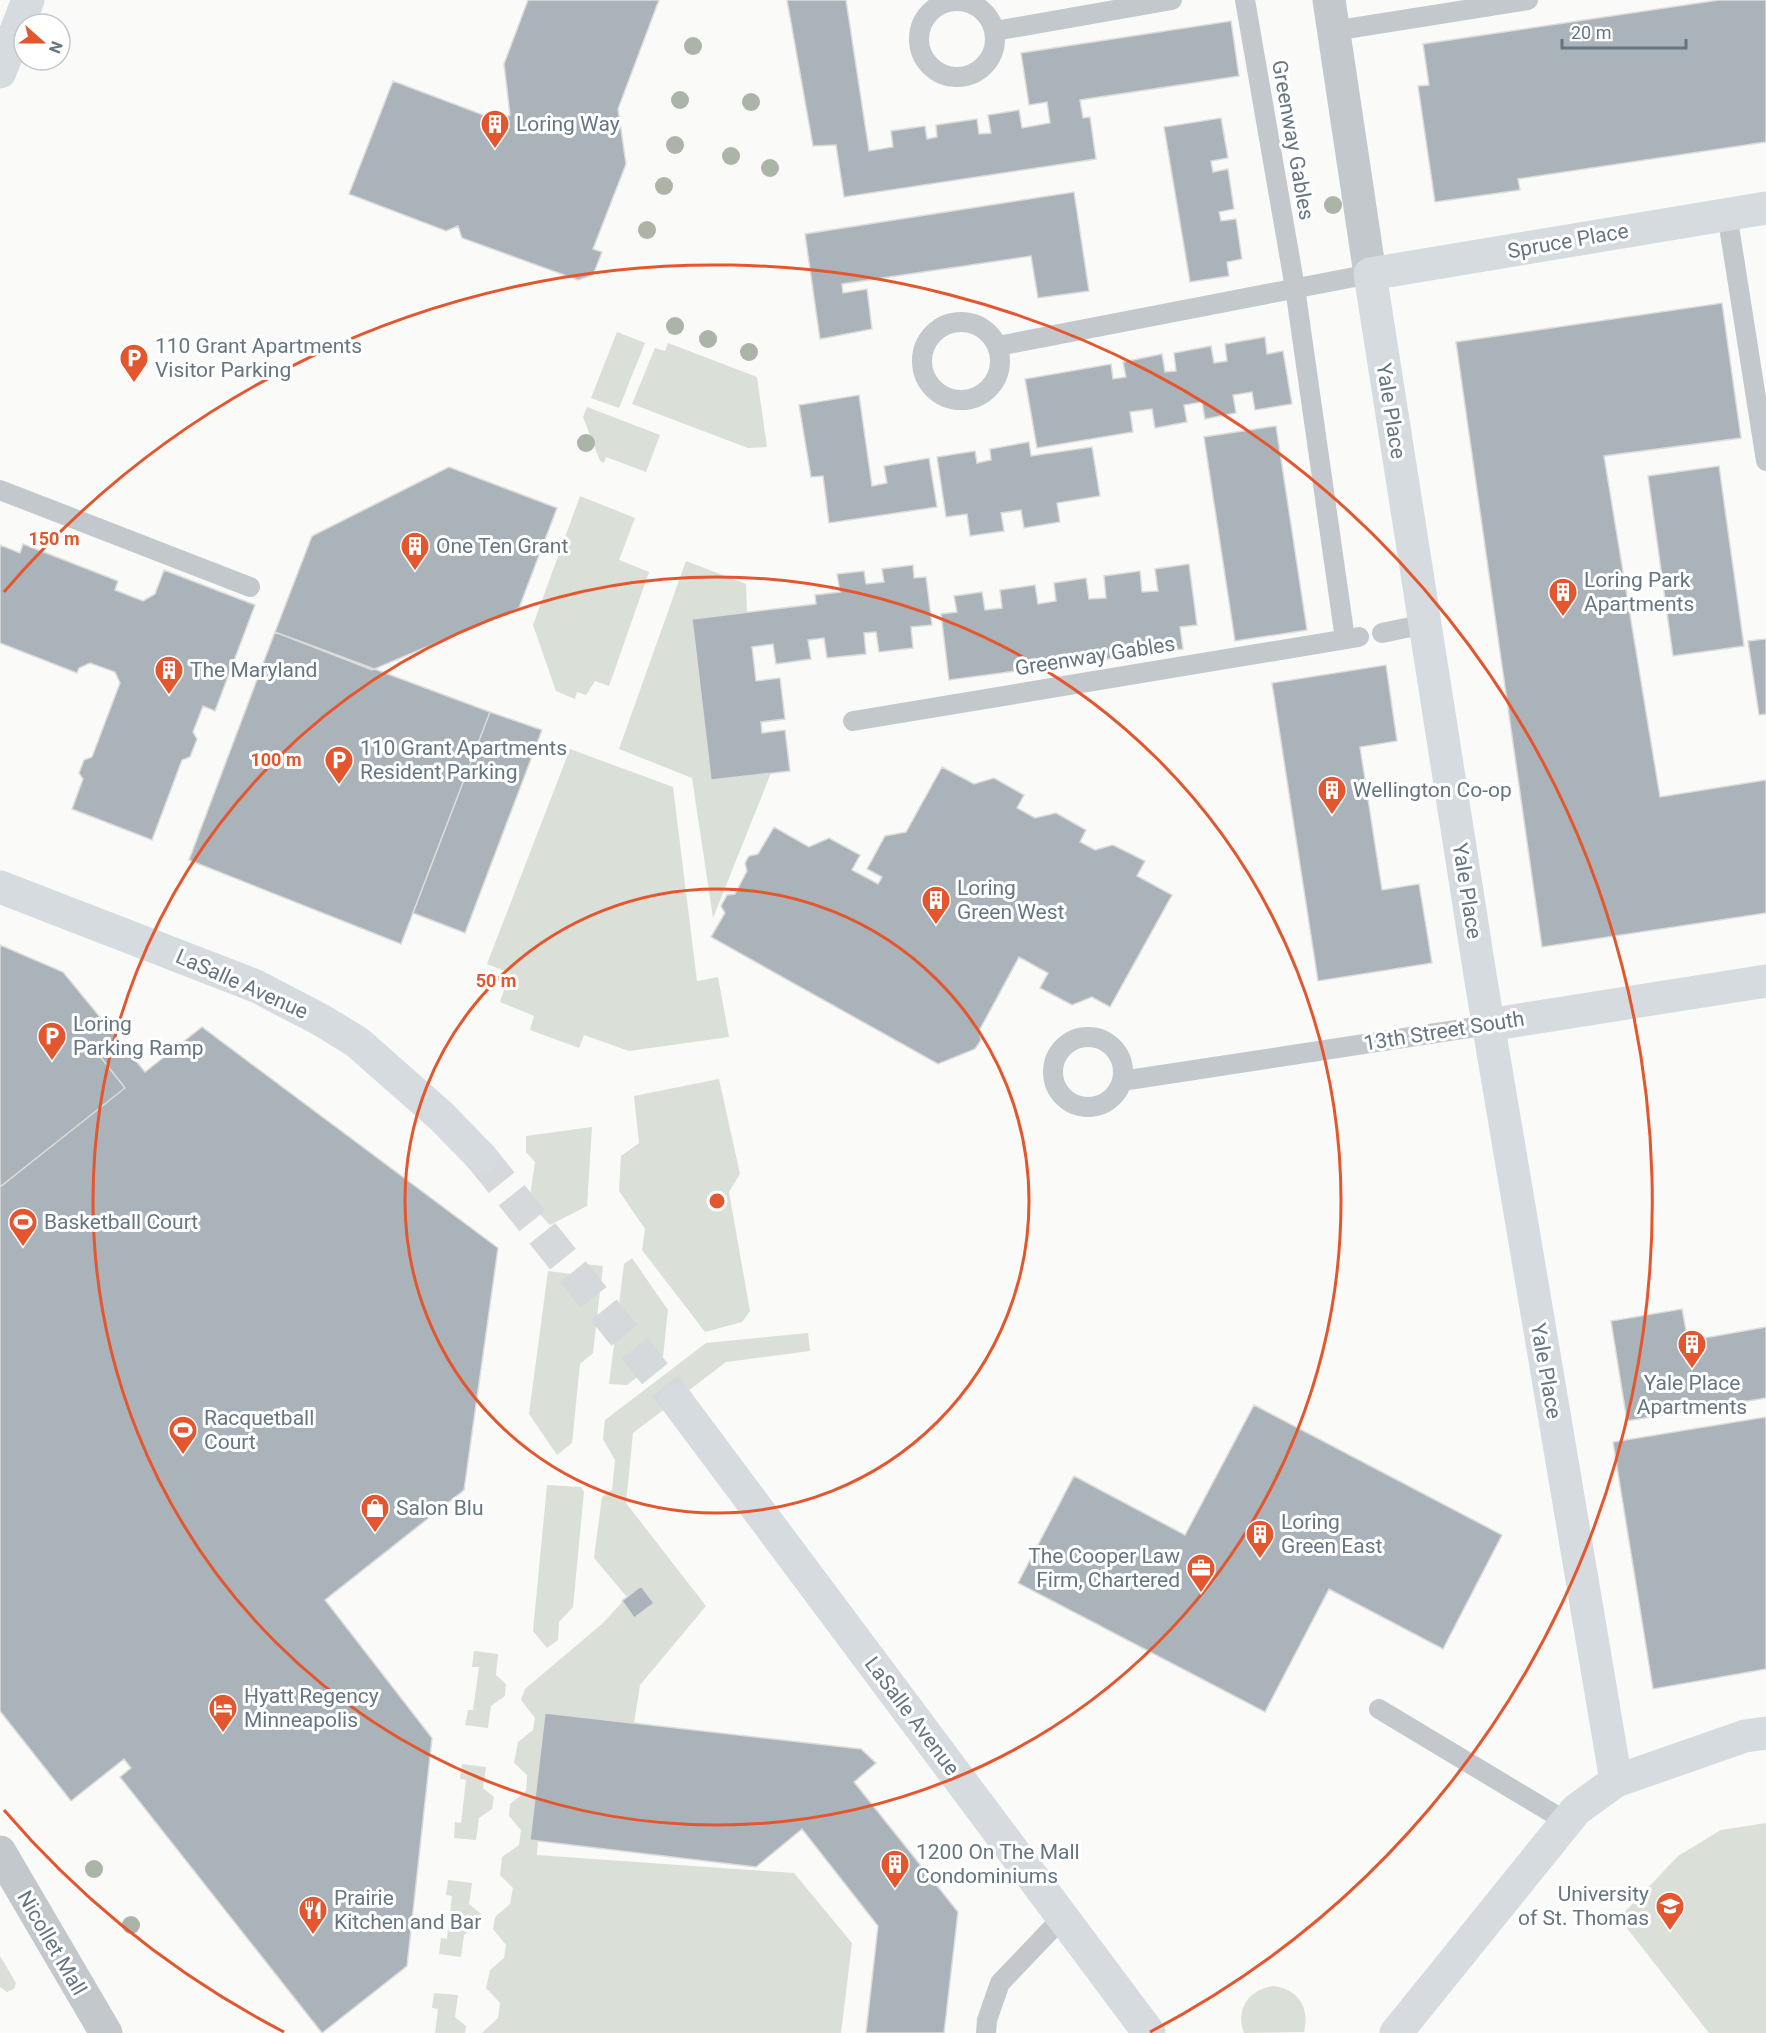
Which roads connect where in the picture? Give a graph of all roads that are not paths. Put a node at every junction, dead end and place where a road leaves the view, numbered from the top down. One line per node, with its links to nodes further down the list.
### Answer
1 (27, 0): 7 (street)
2 (1172, 0): 6 (lane)
3 (1245, 0): 11 (lane, Greenway Gables)
4 (1528, 0): 5 (lane)
5 (1331, 16): 10 (street, Yale Place)
6 (995, 32)
7 (0, 72)
8 (1766, 208): 9 (street, Spruce Place)
9 (1727, 214): 10 (street, Spruce Place); 13 (lane)
10 (1370, 274): 11 (lane); 16 (street, Yale Place)
11 (1295, 288): 12 (lane); 18 (lane, Greenway Gables)
12 (998, 346): 12 (lane)
13 (1766, 461)
14 (0, 490): 15 (lane)
15 (250, 587)
16 (1425, 624): 17 (lane); 21 (street, Yale Place)
17 (1382, 633)
18 (853, 721)
19 (0, 887): 23 (street, LaSalle Avenue)
20 (1766, 981): 21 (street, 13th Street South)
21 (1488, 1025): 22 (lane, 13th Street South); 27 (street, Yale Place)
22 (1122, 1081)
23 (481, 1157)
24 (676, 1400): 30 (street, LaSalle Avenue)
25 (1379, 1709): 28 (lane)
26 (1766, 1732): 27 (street)
27 (1616, 1781): 28 (street)
28 (1567, 1822): 34 (street)
29 (0, 1852): 31 (street, Nicollet Mall)
30 (1063, 1917): 32 (lane); 33 (street, LaSalle Avenue)
31 (106, 2033)
32 (986, 2033)
33 (1149, 2033)
34 (1396, 2033)

